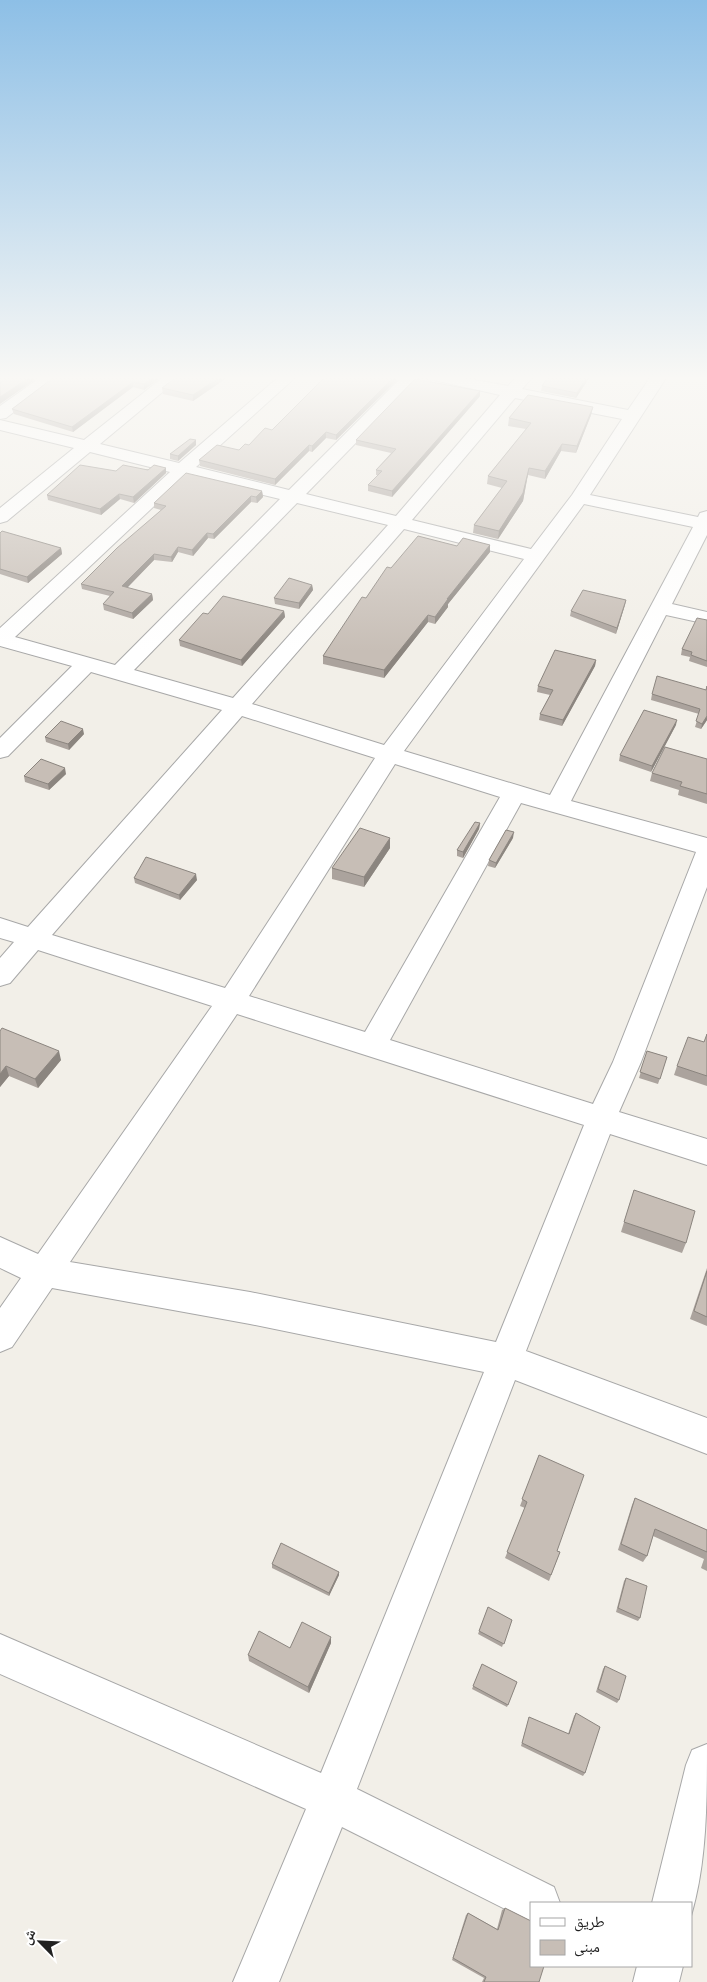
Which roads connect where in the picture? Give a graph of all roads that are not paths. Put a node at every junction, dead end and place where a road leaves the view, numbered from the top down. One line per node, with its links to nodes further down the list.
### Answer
1 (61, 467): 10 (street)
2 (167, 467): 7 (street)
3 (185, 467): 7 (street)
4 (321, 467): 8 (street)
5 (447, 467): 12 (street)
6 (598, 467): 9 (street)
7 (181, 471): 8 (street); 16 (street)
8 (292, 496): 12 (street); 18 (street)
9 (579, 498): 11 (street); 13 (street)
10 (0, 516)
11 (706, 522): 14 (street)
12 (399, 524): 13 (street); 19 (street)
13 (536, 556): 21 (street)
14 (660, 607): 15 (street); 23 (street)
15 (707, 618)
16 (0, 639): 17 (street)
17 (86, 664): 18 (street); 20 (street)
18 (118, 674): 19 (street)
19 (238, 707): 21 (street); 27 (street)
20 (0, 751)
21 (390, 753): 22 (street); 29 (street)
22 (514, 793): 23 (street); 30 (street)
23 (557, 805): 24 (street)
24 (707, 847)
25 (707, 854): 31 (street)
26 (0, 928): 27 (street)
27 (32, 938): 28 (street); 29 (street)
28 (0, 976)
29 (231, 1001): 30 (street); 34 (street)
30 (372, 1046): 31 (street)
31 (601, 1119): 32 (street); 36 (street)
32 (707, 1152)
33 (0, 1252): 34 (street)
34 (43, 1272): 35 (street); 36 (street)
35 (0, 1336)
36 (506, 1360): 37 (street); 40 (street)
37 (707, 1436)
38 (0, 1654): 40 (street)
39 (707, 1765): 42 (street)
40 (332, 1799): 41 (street); 44 (street)
41 (536, 1902)
42 (674, 1902)
43 (660, 1967): 45 (street)
44 (256, 1982)
45 (656, 1982)

